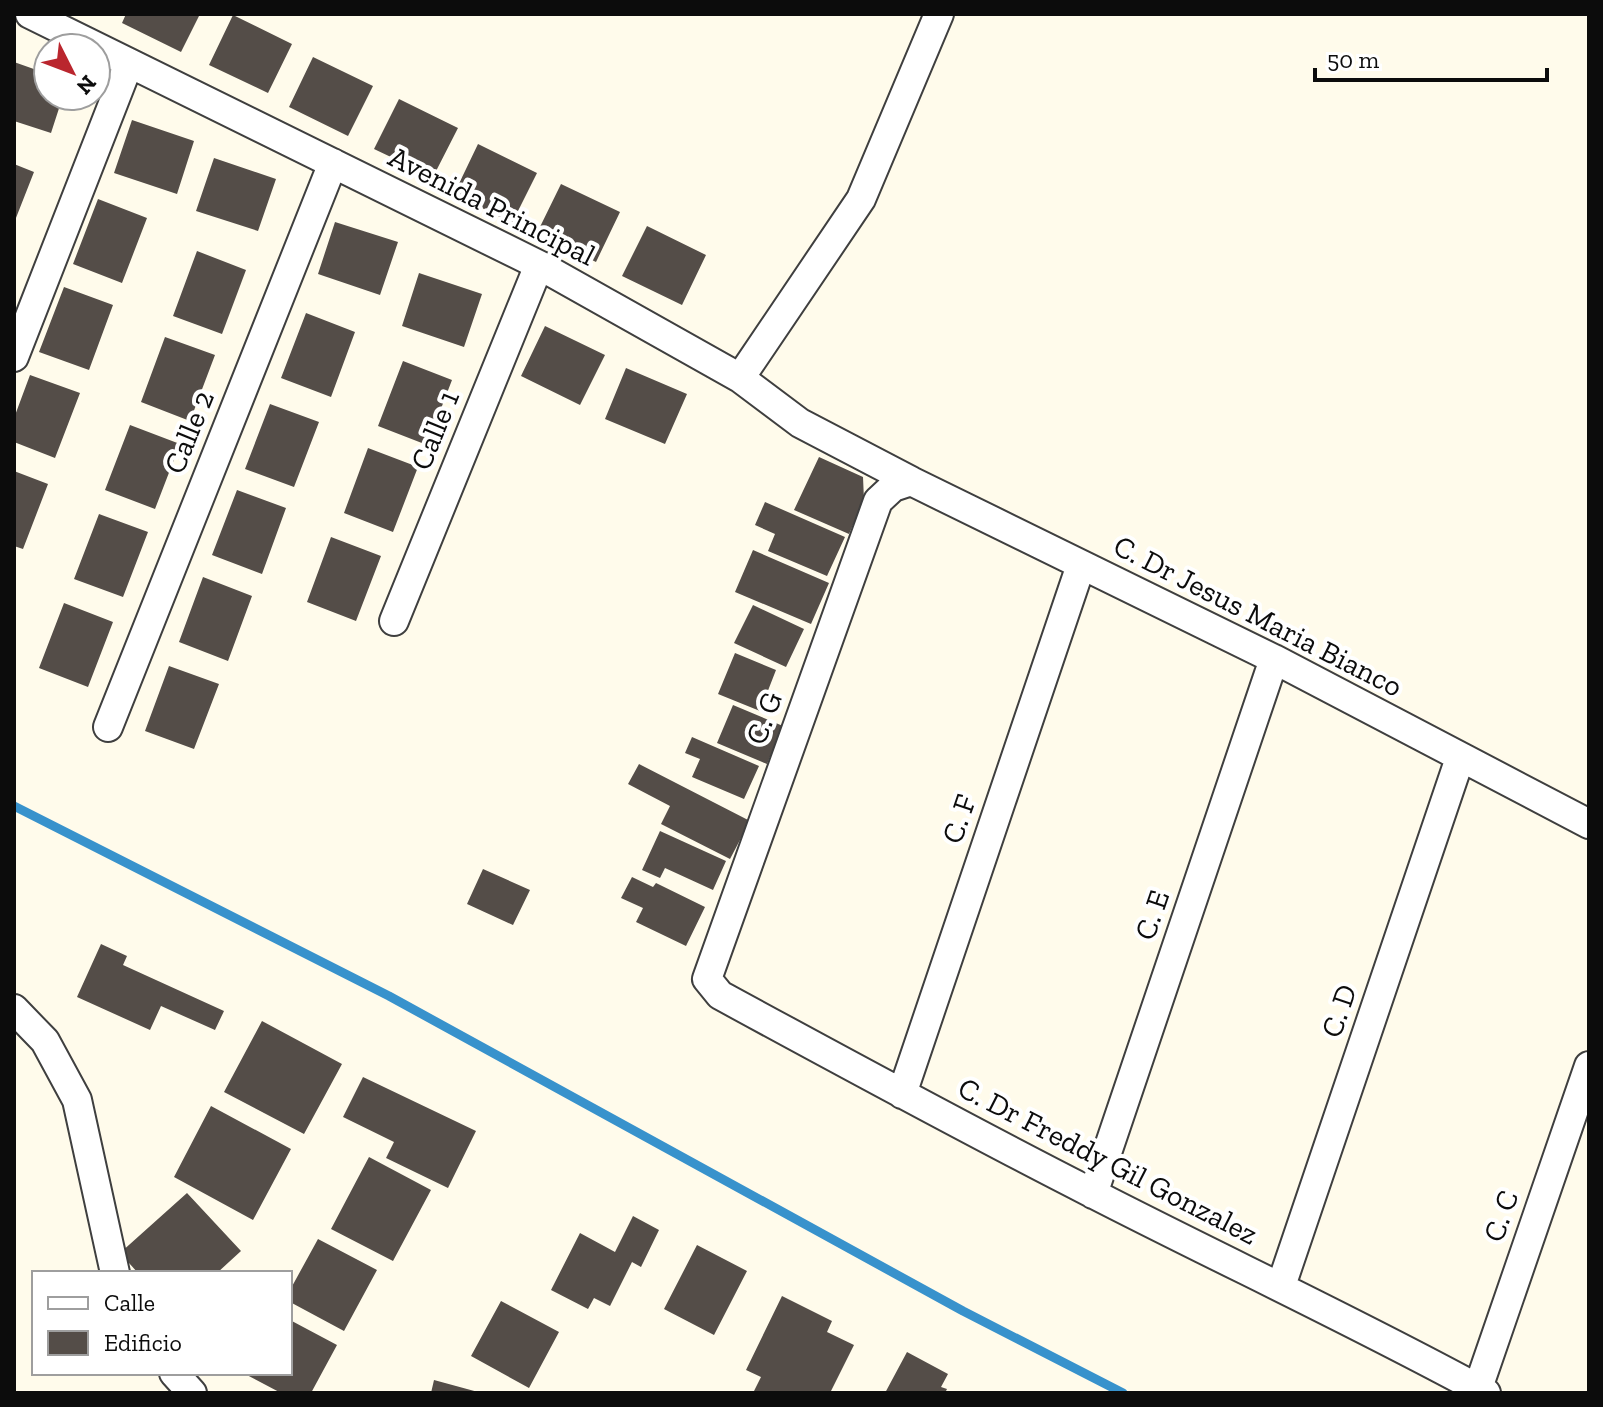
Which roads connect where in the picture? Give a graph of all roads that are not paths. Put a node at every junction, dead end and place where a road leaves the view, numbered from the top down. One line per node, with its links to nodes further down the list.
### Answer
1 (30, 14): 3 (street, Avenida Principal)
2 (939, 14): 7 (street)
3 (129, 63): 4 (street, Avenida Principal); 6 (street)
4 (333, 163): 5 (street, Avenida Principal); 12 (street, Calle 2)
5 (539, 265): 7 (street, Avenida Principal); 10 (street, Calle 1)
6 (14, 357)
7 (740, 378): 8 (street, Avenida Principal)
8 (902, 484): 9 (street, C. Dr Jesus Maria Bianco); 15 (street, C. G)
9 (1081, 565): 11 (street, C. Dr Jesus Maria Bianco); 18 (street, C. F)
10 (394, 621)
11 (1274, 659): 13 (street, C. Dr Jesus Maria Bianco); 19 (street, C. E)
12 (108, 727)
13 (1460, 758): 14 (street, C. Dr Jesus Maria Bianco); 21 (street, C. D)
14 (1589, 824)
15 (707, 979): 18 (street, C. Dr Freddy Gil Gonzalez)
16 (14, 1009): 20 (street)
17 (1589, 1066): 23 (street, C. C)
18 (902, 1094): 19 (street, C. Dr Freddy Gil Gonzalez)
19 (1093, 1194): 21 (street, C. Dr Freddy Gil Gonzalez)
20 (115, 1271)
21 (1281, 1286): 23 (street, C. Dr Freddy Gil Gonzalez)
22 (176, 1375): 24 (street)
23 (1482, 1391)
24 (192, 1393)

